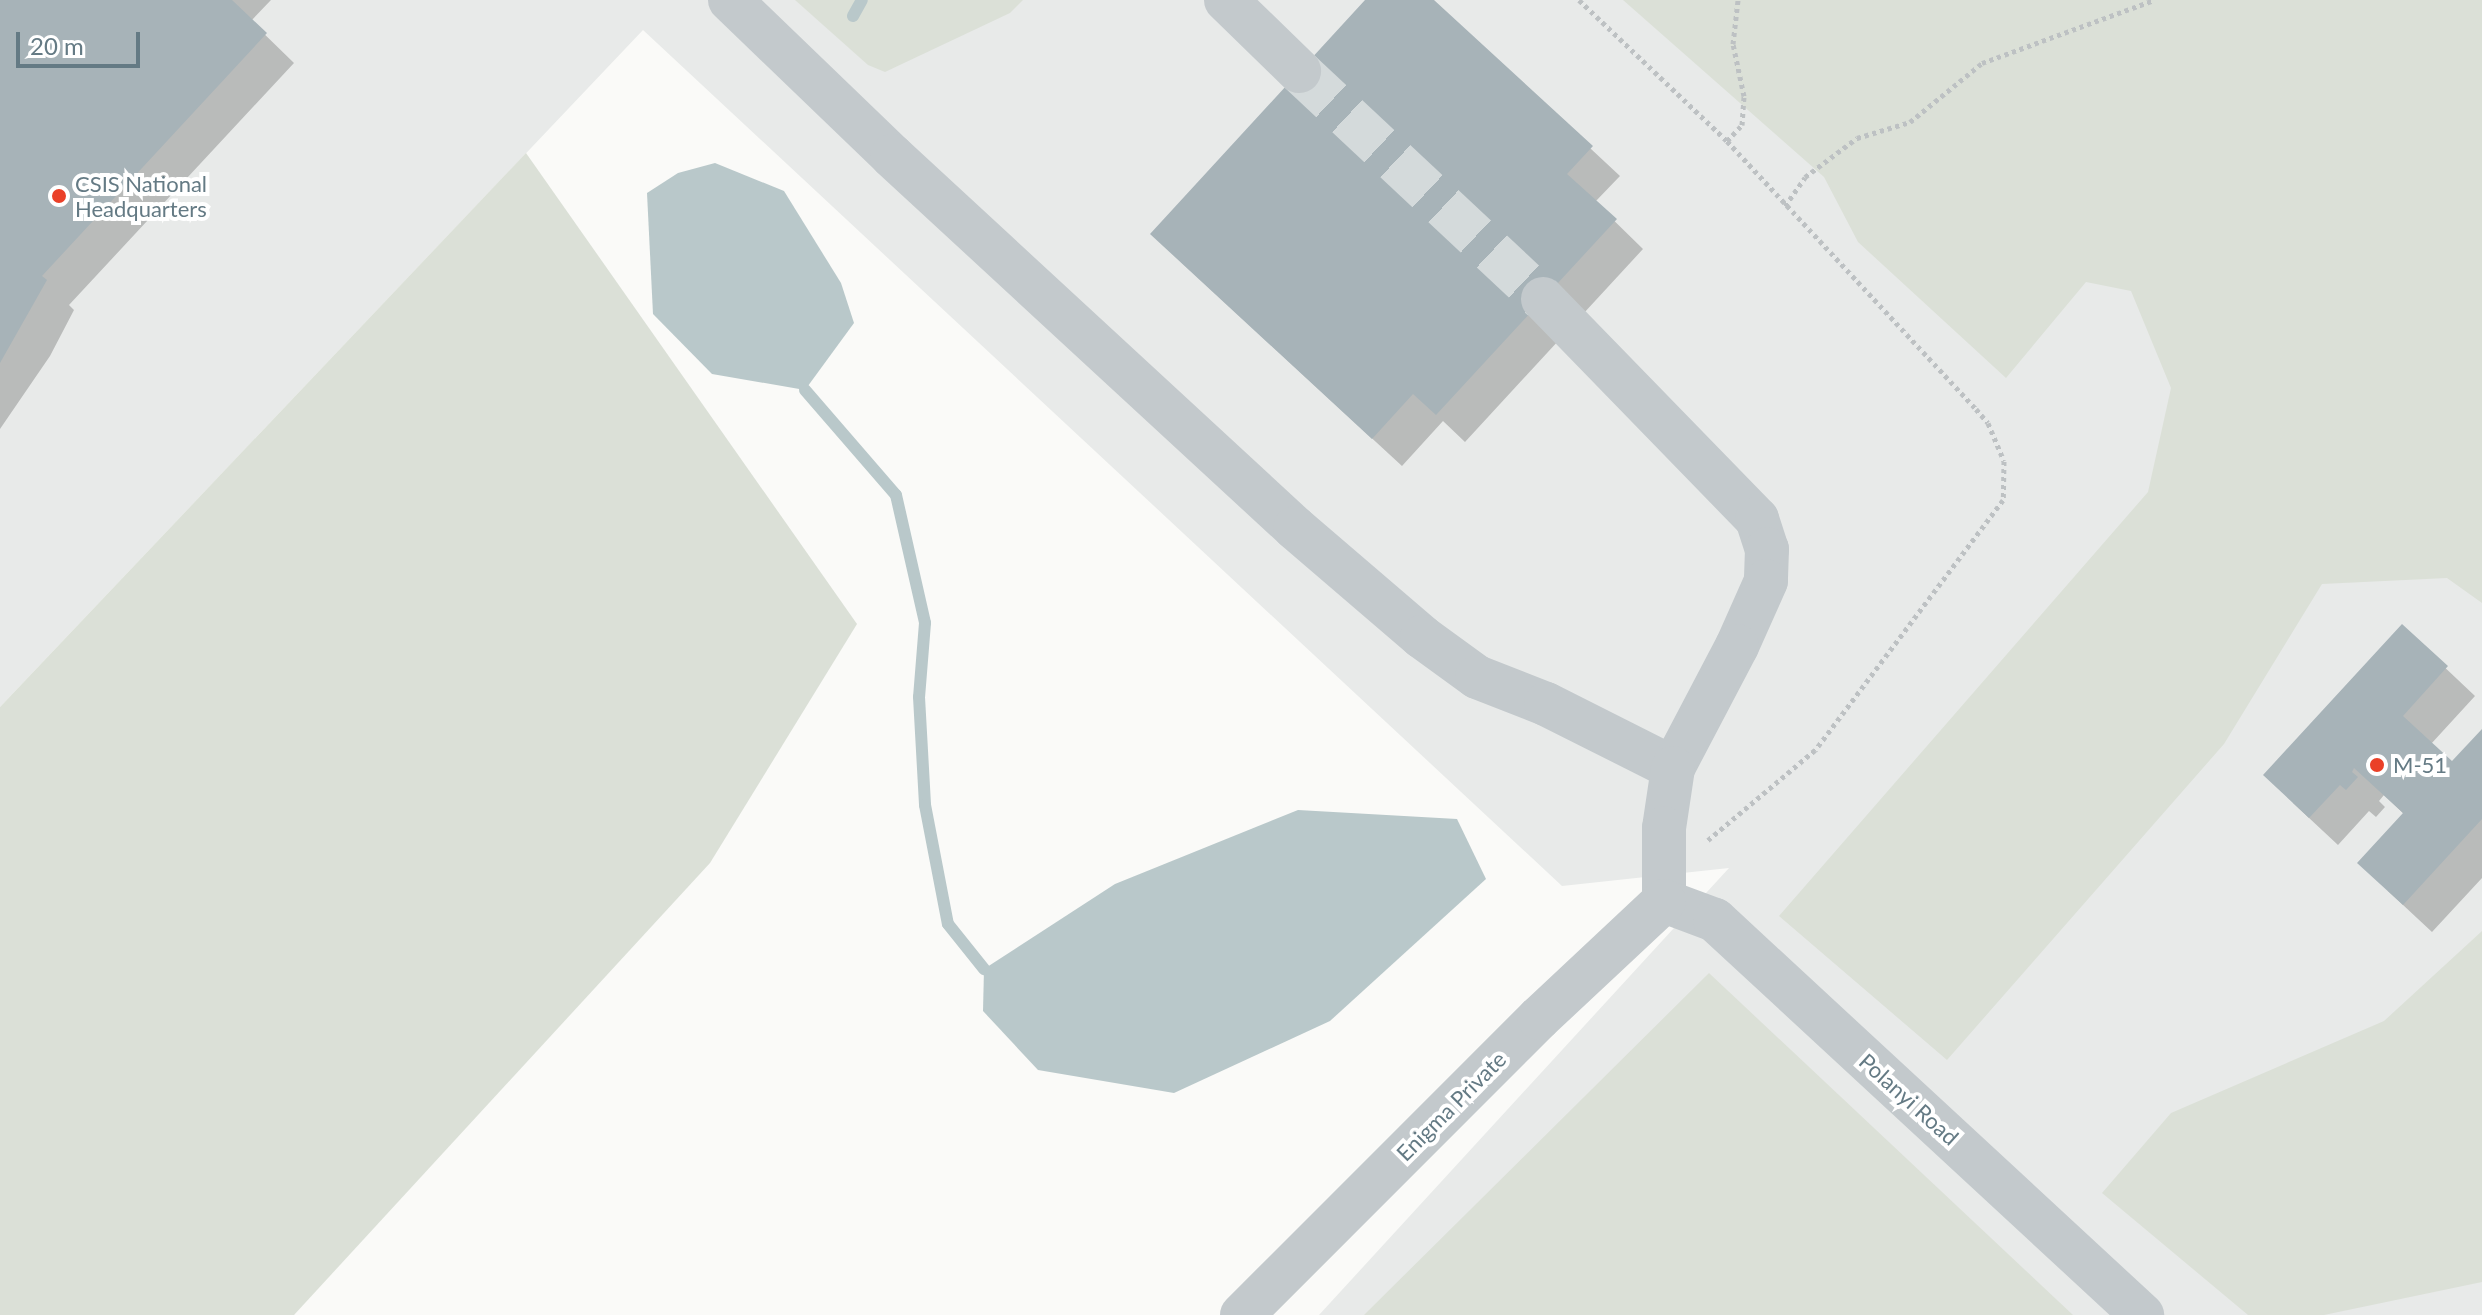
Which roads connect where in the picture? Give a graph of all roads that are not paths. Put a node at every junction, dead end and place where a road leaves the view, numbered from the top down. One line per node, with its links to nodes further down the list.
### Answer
1 (730, 0): 5 (street)
2 (1226, 0): 3 (street)
3 (1299, 71)
4 (1543, 299): 5 (street)
5 (1673, 768): 6 (street)
6 (1664, 901): 7 (street, Enigma Private); 8 (street, Polanyi Road)
7 (1242, 1315)
8 (2142, 1315)

